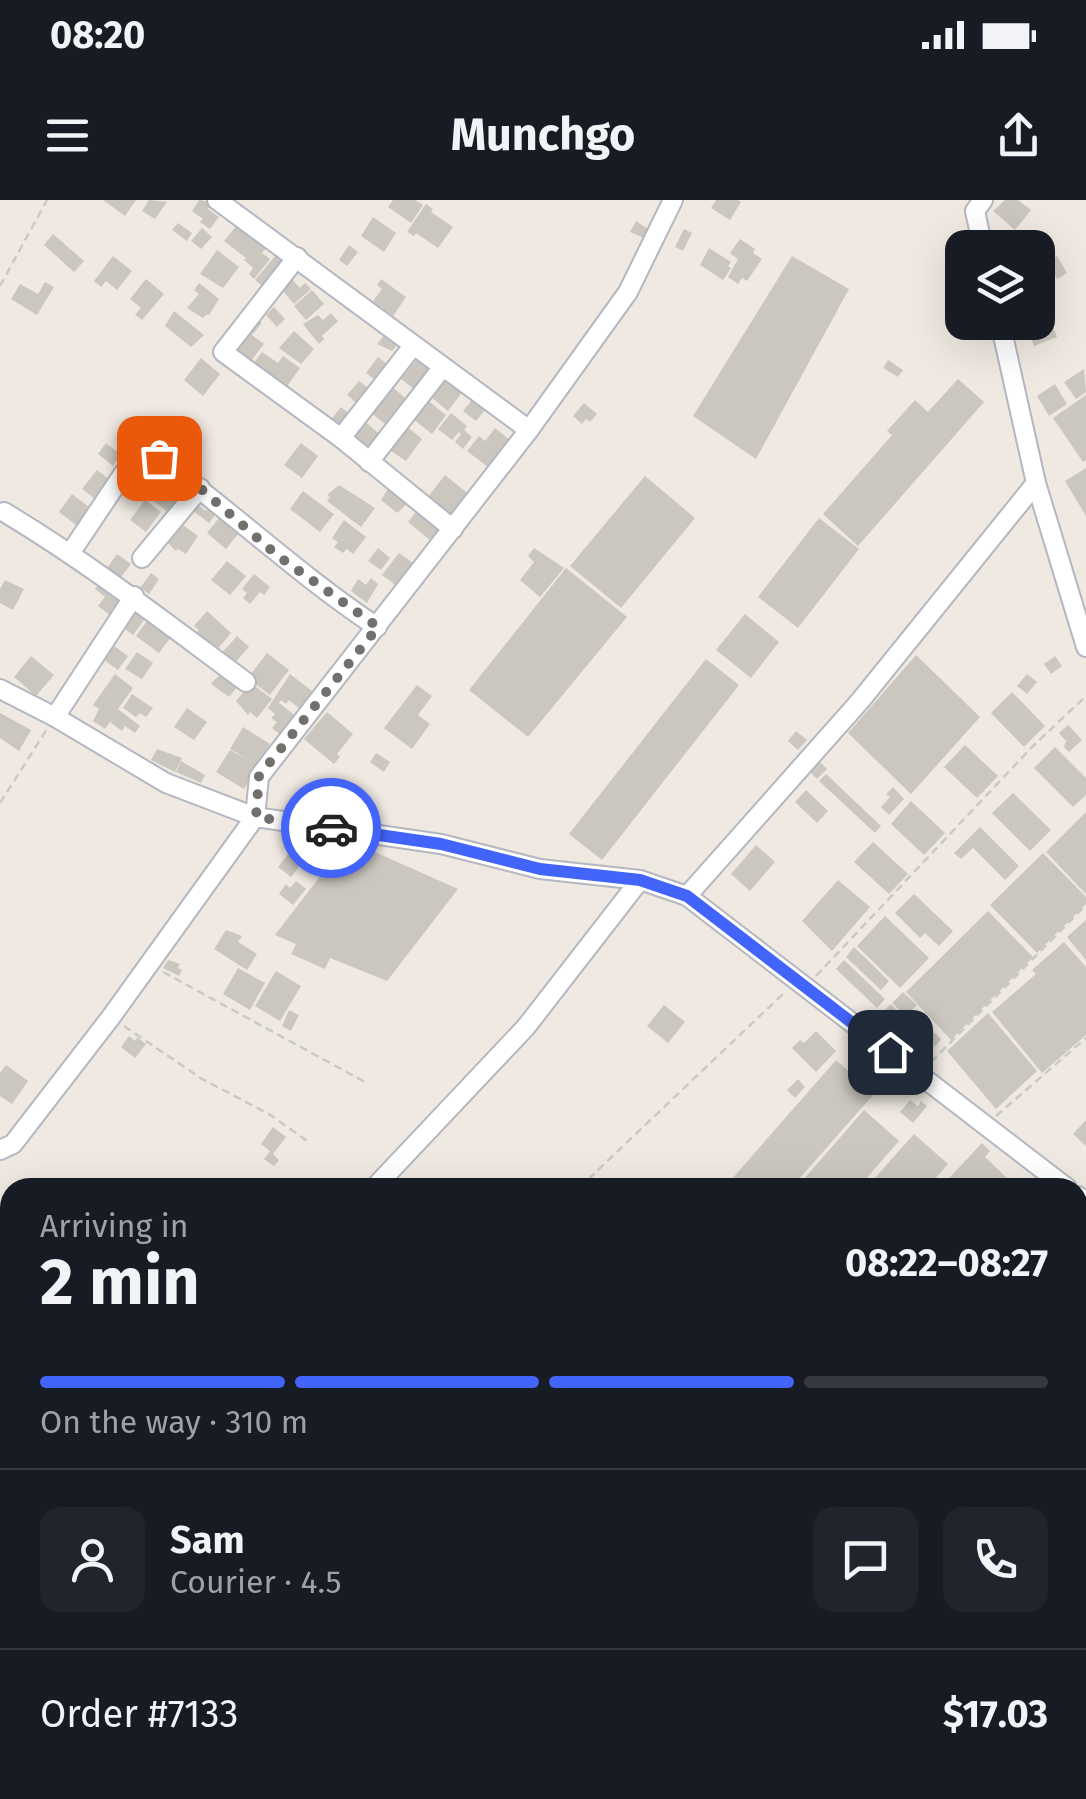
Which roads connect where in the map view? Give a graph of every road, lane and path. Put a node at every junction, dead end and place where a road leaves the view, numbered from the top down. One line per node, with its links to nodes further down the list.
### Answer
1 (47, 200): 7 (path)
2 (217, 200): 6 (street)
3 (673, 200): 11 (street)
4 (983, 200): 5 (street)
5 (979, 230)
6 (297, 257): 9 (street); 12 (street)
7 (0, 286)
8 (1004, 340): 14 (street)
9 (413, 346): 10 (street); 12 (street)
10 (442, 368): 11 (street); 13 (street)
11 (530, 430): 17 (street)
12 (342, 438): 13 (street)
13 (368, 462): 17 (street)
14 (1036, 483): 22 (street); 30 (street)
15 (200, 488): 18 (street); 19 (street); 21 (street)
16 (4, 512): 18 (street)
17 (453, 529): 21 (street)
18 (71, 552): 20 (street)
19 (142, 558)
20 (134, 596): 23 (street); 26 (street)
21 (378, 627): 28 (street)
22 (1086, 647)
23 (246, 682)
24 (0, 689): 26 (street)
25 (1086, 696): 33 (path)
26 (55, 717): 27 (path); 28 (street)
27 (0, 804)
28 (256, 817): 29 (street); 32 (street)
29 (640, 880): 30 (street); 41 (street)
30 (687, 896): 33 (street)
31 (1086, 906): 36 (path)
32 (149, 964): 34 (street); 37 (path)
33 (804, 988): 36 (street); 42 (path)
34 (111, 1017): 39 (path); 40 (street)
35 (1086, 1038): 38 (path)
36 (919, 1074): 38 (street)
37 (365, 1082)
38 (986, 1125): 43 (street)
39 (310, 1143)
40 (0, 1150)
41 (383, 1178)
42 (590, 1178)
43 (1054, 1178)

